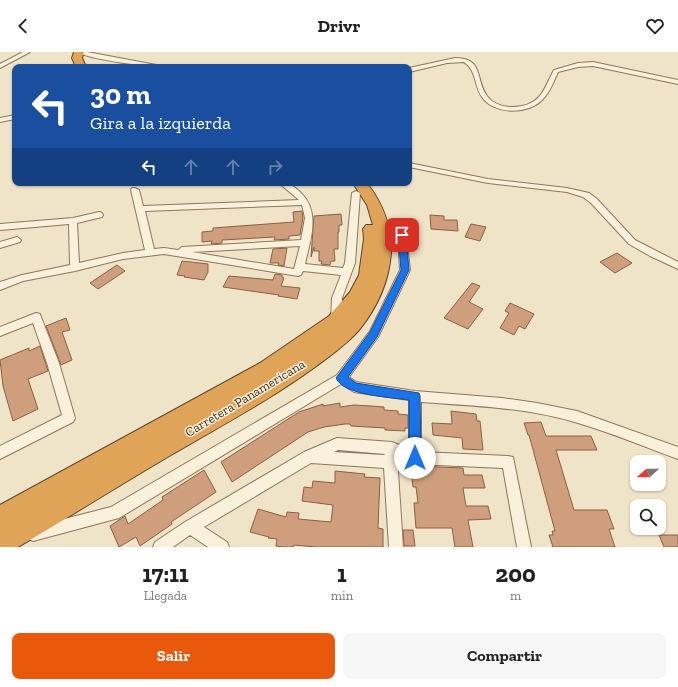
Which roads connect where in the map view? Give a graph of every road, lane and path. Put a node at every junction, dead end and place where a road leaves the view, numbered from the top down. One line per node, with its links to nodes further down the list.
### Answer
1 (27, 52): 7 (street)
2 (70, 52): 4 (highway)
3 (80, 52): 5 (highway); 6 (street)
4 (71, 64)
5 (80, 64)
6 (144, 64)
7 (0, 66)
8 (412, 69): 9 (street)
9 (678, 82)
10 (12, 118): 11 (street)
11 (0, 120)
12 (412, 165): 28 (street)
13 (288, 186): 16 (street)
14 (354, 186): 19 (highway, Carretera Panamericana); 30 (street); 32 (highway, Carretera Panamericana)
15 (135, 190): 17 (street)
16 (304, 202): 17 (street); 23 (street)
17 (140, 209): 26 (street)
18 (99, 214): 20 (street)
19 (380, 220): 34 (street); 42 (highway, Carretera Panamericana)
20 (74, 221): 21 (street); 29 (street)
21 (0, 227)
22 (17, 240): 24 (street)
23 (304, 243): 25 (street); 27 (street)
24 (0, 245)
25 (164, 251): 26 (street); 27 (street)
26 (150, 253): 29 (street)
27 (299, 266): 30 (street)
28 (678, 266)
29 (75, 268): 31 (street)
30 (346, 272): 32 (street)
31 (0, 286)
32 (336, 321): 40 (highway, Carretera Panamericana)
33 (0, 332): 37 (street)
34 (341, 378): 35 (street); 42 (street)
35 (415, 396): 36 (street); 39 (street)
36 (678, 453)
37 (0, 454)
38 (391, 455): 39 (street); 41 (street); 45 (street)
39 (415, 458): 46 (street)
40 (0, 519)
41 (190, 527): 43 (street); 44 (street)
42 (0, 543)
43 (160, 547)
44 (222, 547)
45 (396, 547)
46 (524, 547)

